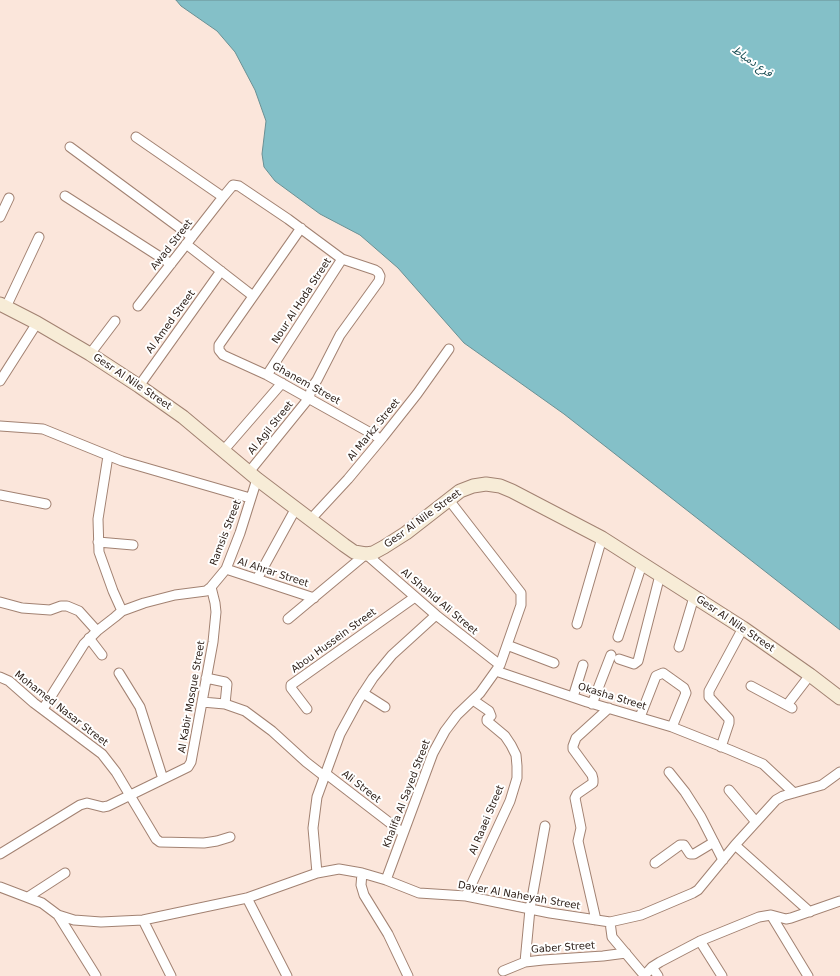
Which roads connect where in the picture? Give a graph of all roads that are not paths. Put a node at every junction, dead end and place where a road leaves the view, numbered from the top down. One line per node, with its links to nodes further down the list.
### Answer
1 (136, 137): 4 (street)
2 (70, 146): 9 (street)
3 (65, 196): 11 (street)
4 (223, 197): 7 (street, Awad Street); 9 (street, Awad Street)
5 (9, 198): 6 (street)
6 (0, 217)
7 (301, 228): 10 (street); 13 (street)
8 (39, 237): 14 (street)
9 (189, 240): 11 (street, Awad Street); 12 (street)
10 (342, 259): 20 (street, Nour Al Hoda Street); 24 (street, Al Agil Street)
11 (171, 264): 15 (street, Awad Street)
12 (221, 271): 13 (street); 23 (street, Al Amed Street)
13 (253, 296): 20 (street, Ghanem Street)
14 (3, 306): 17 (street, Gesr Al Nile Street)
15 (138, 306)
16 (115, 321): 19 (street)
17 (37, 323): 19 (street, Gesr Al Nile Street); 21 (street)
18 (449, 349): 35 (street, Al Markz Street)
19 (90, 354): 23 (street, Gesr Al Nile Street)
20 (267, 375): 22 (street, Ghanem Street)
21 (0, 380)
22 (282, 383): 24 (street, Ghanem Street); 27 (street)
23 (139, 386): 27 (street, Gesr Al Nile Street)
24 (310, 398): 26 (street, Ghanem Street); 29 (street, Al Agil Street)
25 (0, 426): 28 (street)
26 (376, 436)
27 (224, 451): 29 (street, Gesr Al Nile Street)
28 (108, 456): 31 (street); 37 (street)
29 (253, 476): 31 (street, Ramsis Street); 34 (street, Gesr Al Nile Street)
30 (0, 495): 33 (street)
31 (250, 498): 41 (street, Ramsis Street)
32 (449, 500): 36 (street, Gesr Al Nile Street); 39 (street, Gesr Al Nile Street); 57 (street, Khalifa Al Sayed Street)
33 (46, 504)
34 (296, 508): 35 (street, Gesr Al Nile Street); 43 (street)
35 (310, 520): 39 (street, Gesr Al Nile Street)
36 (602, 538): 40 (street, Gesr Al Nile Street); 52 (street)
37 (98, 542): 38 (street); 49 (street)
38 (133, 545)
39 (366, 554): 45 (street, Al Shahid Ali Street); 47 (street)
40 (642, 564): 42 (street, Gesr Al Nile Street); 55 (street)
41 (226, 569): 43 (street, Al Ahrar Street); 44 (street, Ramsis Street)
42 (660, 575): 46 (street, Gesr Al Nile Street); 74 (street)
43 (257, 579): 47 (street, Al Ahrar Street)
44 (211, 587): 49 (street); 66 (street, Al Kabir Mosque Street)
45 (415, 597): 50 (street, Al Shahid Ali Street); 78 (street, Abou Hussein Street)
46 (694, 597): 53 (street, Gesr Al Nile Street); 58 (street)
47 (314, 598): 51 (street)
48 (0, 602): 54 (street)
49 (122, 612): 54 (street)
50 (436, 615): 62 (street, Al Shahid Ali Street); 68 (street)
51 (288, 619)
52 (577, 624)
53 (743, 628): 64 (street, Gesr Al Nile Street); 83 (street)
54 (96, 631): 56 (street)
55 (618, 637)
56 (89, 638): 59 (street); 77 (street)
57 (507, 646): 60 (street); 62 (street, Khalifa Al Sayed Street)
58 (679, 647)
59 (102, 655)
60 (554, 663)
61 (583, 666): 69 (street)
62 (498, 668): 69 (street, Okasha Street); 71 (street, Khalifa Al Sayed Street)
63 (119, 673): 87 (street)
64 (810, 675): 67 (street); 70 (street, Gesr Al Nile Street)
65 (0, 677): 77 (street, Mohamed Nasar Street)
66 (206, 678): 72 (street, Al Kabir Mosque Street); 73 (street)
67 (751, 686)
68 (363, 693): 75 (street); 86 (street)
69 (573, 697): 74 (street, Okasha Street)
70 (840, 698)
71 (473, 700): 93 (street, Khalifa Al Sayed Street); 105 (street, Al Raaei Street)
72 (202, 702): 73 (street, Ali Street); 87 (street, Al Kabir Mosque Street)
73 (225, 704): 86 (street, Ali Street)
74 (592, 704): 76 (street, Okasha Street)
75 (385, 707)
76 (609, 708): 79 (street, Okasha Street); 114 (street, Dayer Al Naheyah Street)
77 (43, 709): 90 (street, Mohamed Nasar Street)
78 (307, 709)
79 (640, 717): 80 (street, Okasha Street); 80 (street)
80 (672, 727): 81 (street, Okasha Street)
81 (694, 736): 82 (street); 83 (street, Okasha Street)
82 (688, 744)
83 (721, 747): 89 (street, Okasha Street)
84 (669, 772): 95 (street)
85 (840, 772): 89 (street, Dayer Al Naheyah Street)
86 (325, 774): 93 (street, Ali Street); 101 (street)
87 (163, 780): 90 (street, Al Kabir Mosque Street)
88 (729, 790): 91 (street)
89 (794, 793): 91 (street, Dayer Al Naheyah Street)
90 (130, 794): 94 (street, Mohamed Nasar Street); 97 (street, Al Kabir Mosque Street)
91 (756, 822): 96 (street, Dayer Al Naheyah Street)
92 (545, 826): 109 (street)
93 (403, 834): 103 (street, Khalifa Al Sayed Street)
94 (230, 837)
95 (714, 842): 98 (street); 99 (street)
96 (735, 845): 98 (street, Dayer Al Naheyah Street); 110 (street)
97 (0, 854)
98 (723, 860): 115 (street, Dayer Al Naheyah Street)
99 (655, 863)
100 (66, 873): 106 (street)
101 (317, 873): 102 (street, Dayer Al Naheyah Street); 107 (street, Dayer Al Naheyah Street)
102 (362, 873): 103 (street, Dayer Al Naheyah Street); 124 (street)
103 (386, 880): 105 (street, Dayer Al Naheyah Street)
104 (0, 887): 106 (street, Dayer Al Naheyah Street)
105 (466, 896): 109 (street, Dayer Al Naheyah Street)
106 (28, 898): 111 (street, Dayer Al Naheyah Street)
107 (247, 898): 113 (street, Dayer Al Naheyah Street); 121 (street)
108 (840, 901): 110 (street)
109 (530, 909): 114 (street, Dayer Al Naheyah Street); 118 (street)
110 (810, 912): 112 (street)
111 (58, 915): 113 (street, Dayer Al Naheyah Street); 122 (street)
112 (771, 915): 116 (street); 128 (street)
113 (143, 920): 123 (street)
114 (596, 920): 115 (street, Dayer Al Naheyah Street)
115 (610, 922): 117 (street)
116 (700, 941): 119 (street); 127 (street)
117 (626, 953): 118 (street, Gaber Street); 125 (street)
118 (525, 962): 120 (street, Gaber Street)
119 (652, 967): 125 (street); 126 (street)
120 (502, 971)
121 (284, 975)
122 (96, 976)
123 (170, 976)
124 (408, 976)
125 (644, 976)
126 (658, 976)
127 (722, 976)
128 (808, 976)

